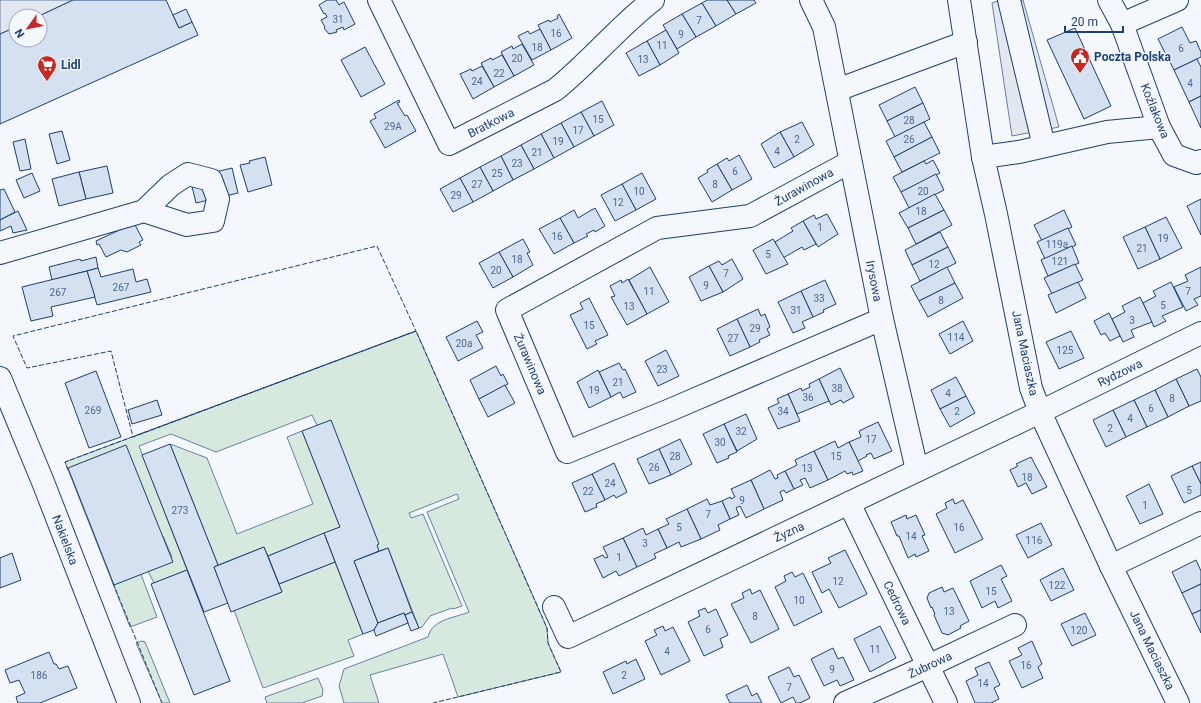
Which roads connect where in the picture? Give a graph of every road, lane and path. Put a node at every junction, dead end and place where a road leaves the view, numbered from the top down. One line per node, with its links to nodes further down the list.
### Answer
1 (379, 0): 2 (street, Bratkowa)
2 (654, 0)
3 (811, 0): 10 (street, Irysowa)
4 (959, 0): 9 (street, Jana Maciaszka)
5 (1009, 0): 12 (street)
6 (1109, 0): 8 (street, Koźlakowa)
7 (1177, 0): 8 (street)
8 (1122, 24): 11 (street, Koźlakowa)
9 (966, 42): 10 (street); 13 (street, Jana Maciaszka)
10 (837, 90): 14 (street, Irysowa)
11 (1160, 127): 12 (street); 15 (street, Koźlakowa)
12 (1044, 146): 13 (street)
13 (983, 157): 21 (street, Jana Maciaszka)
14 (850, 162): 18 (street, Irysowa); 18 (street, Żurawinowa)
15 (1199, 162)
16 (144, 211): 17 (street)
17 (0, 253)
18 (882, 319): 22 (street, Irysowa)
19 (1201, 334): 21 (street, Rydzowa)
20 (0, 378): 29 (street, Nakielska)
21 (1040, 412): 22 (street, Żyzna); 25 (street, Jana Maciaszka)
22 (917, 470): 23 (street, Żyzna)
23 (849, 503): 26 (street, Żyzna); 28 (street, Cedrowa)
24 (1201, 523): 25 (street)
25 (1111, 566): 32 (street, Jana Maciaszka)
26 (554, 607)
27 (1015, 625): 28 (street, Żubrowa)
28 (928, 666): 30 (street, Żubrowa); 31 (street, Cedrowa)
29 (129, 703)
30 (845, 703)
31 (946, 703)
32 (1178, 703)

